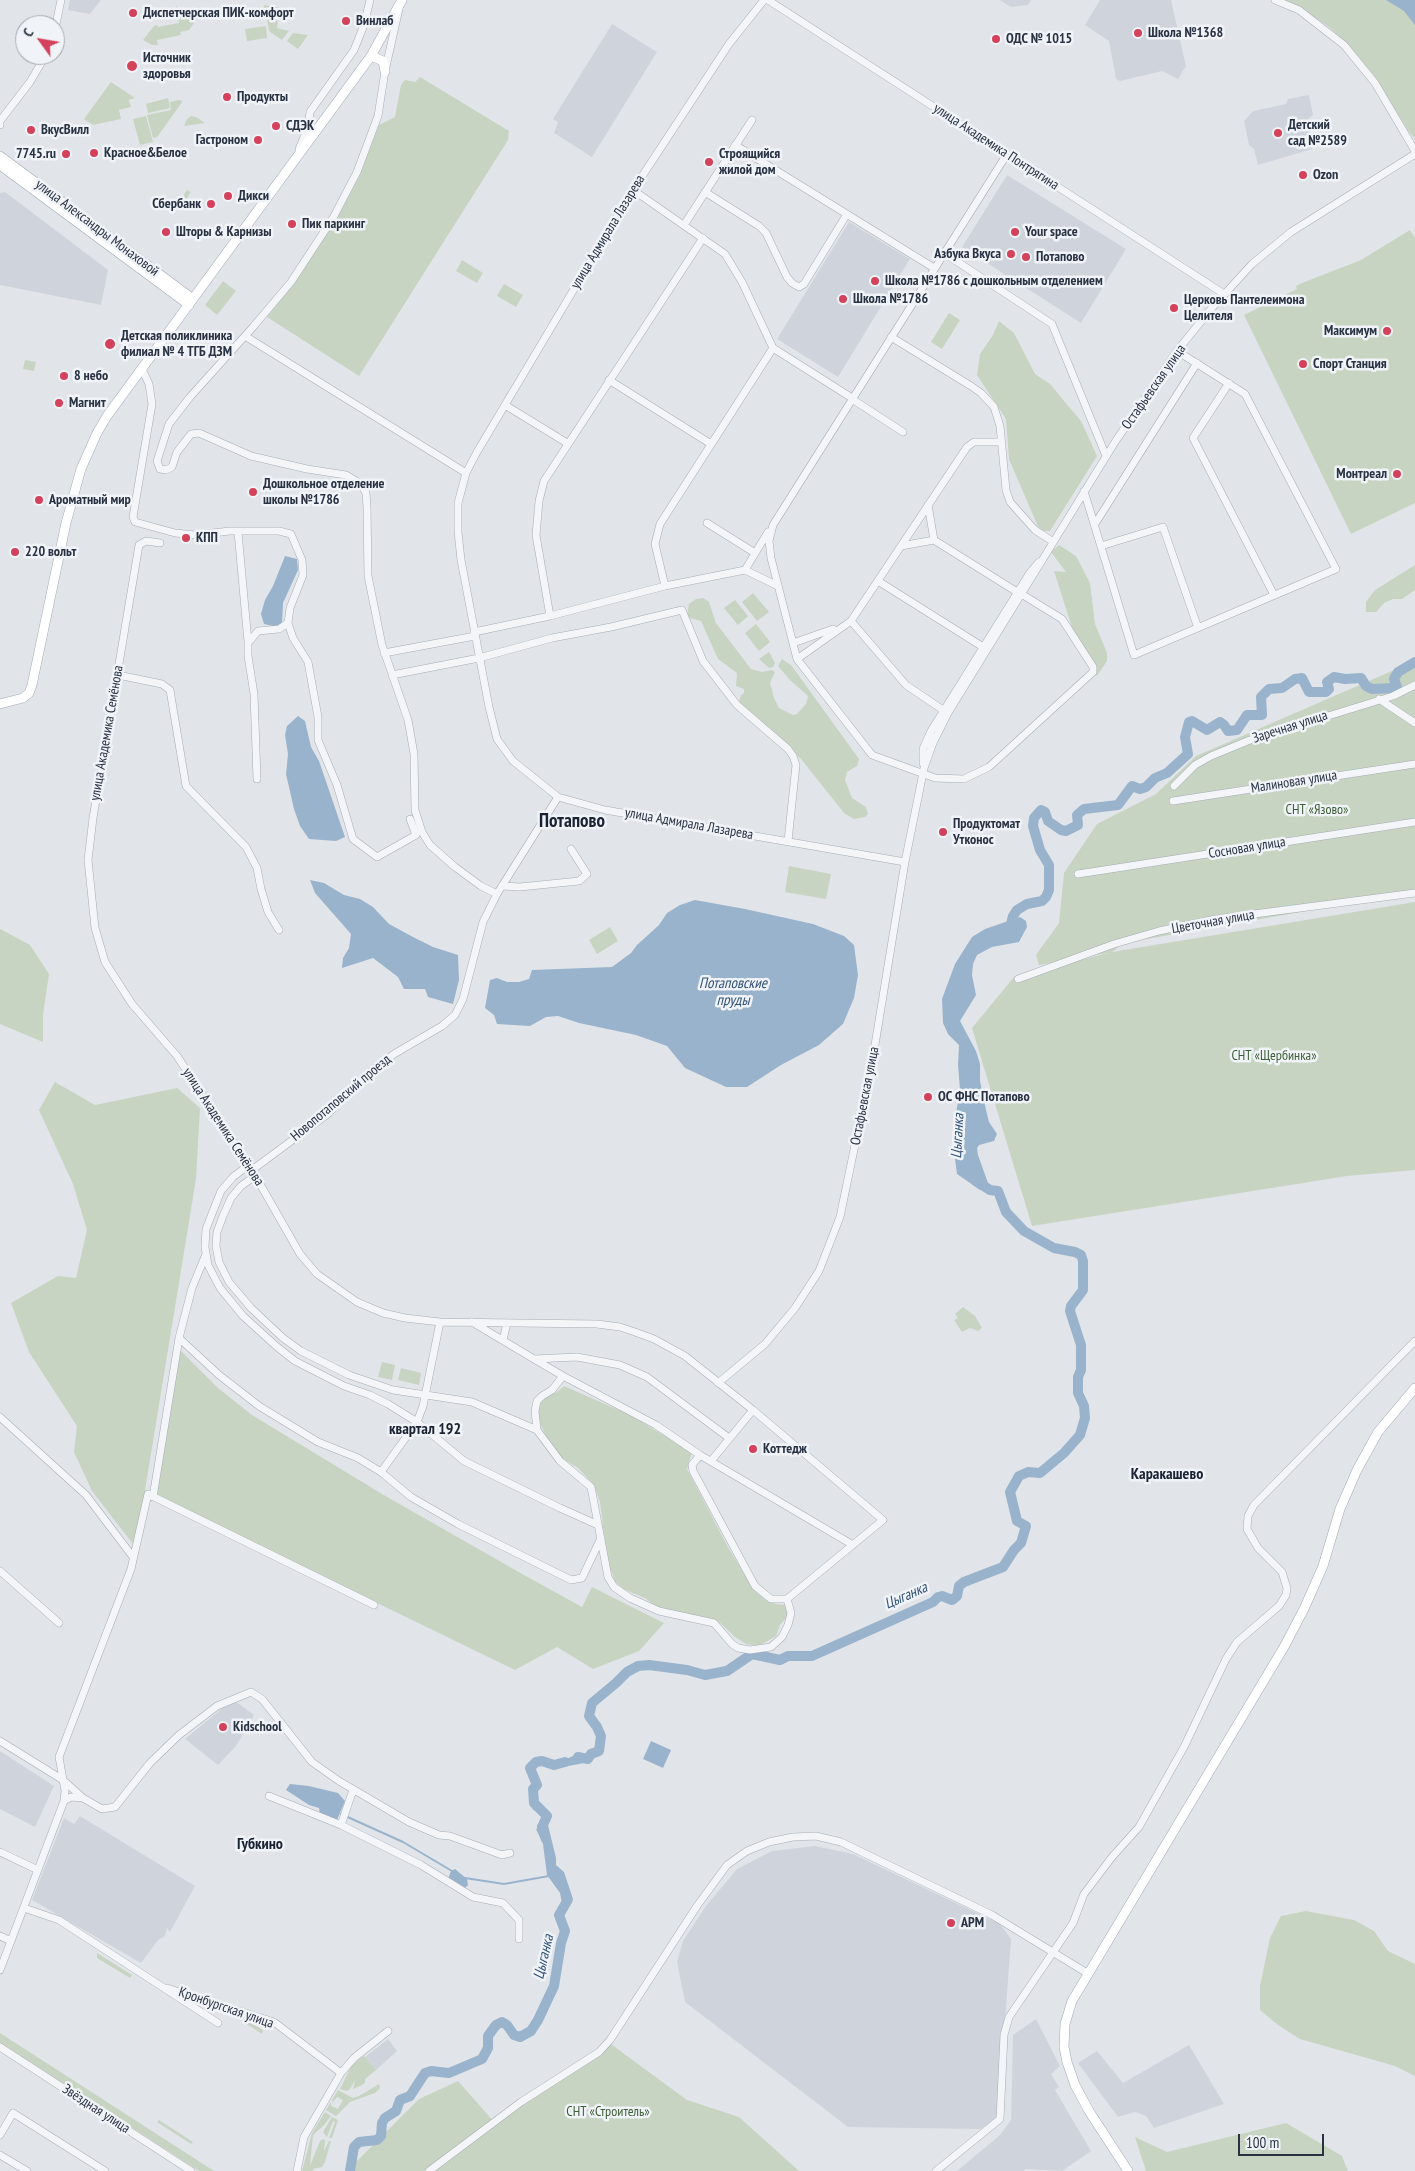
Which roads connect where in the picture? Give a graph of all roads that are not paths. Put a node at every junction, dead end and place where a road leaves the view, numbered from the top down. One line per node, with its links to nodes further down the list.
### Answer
1 (61, 0): 7 (street)
2 (370, 0): 18 (street)
3 (764, 0): 19 (street, улица Адмирала Лазарева)
4 (768, 0): 15 (street, улица Академика Понтрягина)
5 (1275, 0): 14 (street)
6 (401, 2): 8 (main road); 10 (street)
7 (58, 15)
8 (371, 56): 10 (main road); 18 (main road)
9 (40, 65): 12 (street)
10 (385, 71): 28 (street)
11 (752, 120): 13 (street)
12 (0, 125)
13 (735, 145): 20 (street); 21 (street)
14 (1415, 152): 26 (street, Остафьевская улица)
15 (1007, 154): 24 (street); 26 (street, улица Академика Понтрягина)
16 (0, 156): 27 (main road, улица Александры Монаховой)
17 (0, 165): 27 (main road, улица Александры Монаховой)
18 (292, 165): 27 (main road)
19 (633, 190): 22 (street); 37 (street, улица Адмирала Лазарева)
20 (705, 192): 21 (street); 22 (street)
21 (847, 214): 25 (street)
22 (684, 225): 23 (street)
23 (703, 238): 30 (street); 34 (street)
24 (944, 254): 25 (street); 42 (street)
25 (934, 268): 29 (street)
26 (1224, 294): 31 (street, Остафьевская улица)
27 (191, 302): 33 (main road)
28 (245, 336): 43 (street); 71 (street)
29 (891, 337): 36 (street); 39 (street)
30 (773, 348): 36 (street); 41 (street)
31 (1177, 351): 32 (street); 42 (street, Остафьевская улица)
32 (1197, 363): 35 (street); 48 (street)
33 (142, 369): 49 (street); 78 (main road)
34 (609, 380): 40 (street); 41 (street)
35 (1230, 383): 61 (street); 61 (street)
36 (852, 399): 38 (street); 47 (street)
37 (504, 405): 40 (street); 43 (street, улица Адмирала Лазарева)
38 (903, 432)
39 (1001, 442): 45 (street); 51 (street)
40 (567, 443): 62 (street)
41 (711, 444): 58 (street)
42 (1106, 456): 44 (street, Остафьевская улица)
43 (466, 473): 67 (street, улица Адмирала Лазарева)
44 (1084, 491): 48 (street); 51 (street, Остафьевская улица)
45 (928, 505): 50 (street); 53 (street)
46 (707, 523): 55 (street)
47 (773, 524): 55 (street); 59 (street)
48 (1095, 524): 54 (street)
49 (238, 532): 64 (street); 68 (street)
50 (934, 540): 53 (street); 60 (street)
51 (1052, 541): 60 (street, Остафьевская улица)
52 (160, 543): 74 (street, улица Академика Семёнова)
53 (901, 546): 57 (street)
54 (1101, 546): 66 (street); 66 (street)
55 (756, 553): 56 (street)
56 (745, 570): 58 (street); 59 (street)
57 (878, 581): 63 (street); 70 (street)
58 (665, 586): 62 (street)
59 (778, 586): 69 (street)
60 (1020, 593): 70 (street, Остафьевская улица); 82 (street, Остафьевская улица); 82 (street)
61 (1274, 595): 66 (street)
62 (550, 616): 67 (street)
63 (851, 621): 65 (street); 79 (street)
64 (288, 623): 68 (street); 87 (street)
65 (840, 627): 69 (street); 73 (street)
66 (1198, 628)
67 (474, 634): 71 (street); 72 (street, улица Адмирала Лазарева)
68 (248, 643): 83 (street)
69 (793, 643): 73 (street)
70 (983, 647): 79 (street, Остафьевская улица)
71 (384, 654): 75 (street)
72 (479, 658): 75 (street); 85 (street, улица Адмирала Лазарева); 89 (street)
73 (797, 659): 82 (street)
74 (118, 675): 96 (street); 98 (street, улица Академика Семёнова)
75 (392, 675): 95 (street)
76 (1415, 685): 77 (street, Заречная улица)
77 (1380, 700): 80 (street); 84 (street, Заречная улица)
78 (5, 704)
79 (943, 710): 82 (street, Остафьевская улица)
80 (1415, 723)
81 (1415, 764): 86 (street, Малиновая улица)
82 (923, 771): 91 (street, Остафьевская улица)
83 (257, 779)
84 (1174, 786)
85 (558, 797): 89 (street, улица Адмирала Лазарева); 93 (street, Новопотаповский проезд)
86 (1173, 801)
87 (410, 819)
88 (1415, 822): 92 (street, Сосновая улица)
89 (788, 841): 91 (street, улица Адмирала Лазарева)
90 (571, 849): 93 (street)
91 (905, 862): 108 (street, Остафьевская улица)
92 (1078, 874)
93 (502, 886): 95 (street, Новопотаповский проезд)
94 (1415, 893): 97 (street, Цветочная улица)
95 (497, 894): 98 (street, Новопотаповский проезд)
96 (279, 930)
97 (1018, 979)
98 (252, 1170): 99 (street); 100 (street, улица Академика Семёнова); 110 (street)
99 (206, 1253): 103 (street); 113 (street)
100 (440, 1322): 101 (street, улица Академика Семёнова); 110 (street)
101 (472, 1322): 102 (street, улица Академика Семёнова); 104 (street)
102 (507, 1323): 104 (street); 108 (street, улица Академика Семёнова)
103 (179, 1338): 118 (street); 119 (street)
104 (503, 1340): 106 (street)
105 (1415, 1341): 142 (street)
106 (534, 1359): 107 (street); 115 (street)
107 (563, 1376): 114 (street); 116 (street)
108 (718, 1383): 111 (street, улица Академика Семёнова)
109 (1415, 1388): 144 (main road)
110 (426, 1396): 113 (street); 114 (street)
111 (753, 1410): 115 (street); 122 (street, улица Академика Семёнова)
112 (0, 1417): 123 (street)
113 (416, 1422): 118 (street); 120 (street)
114 (537, 1430): 120 (street)
115 (729, 1438): 117 (street)
116 (700, 1455): 117 (street); 125 (street)
117 (711, 1461): 122 (street)
118 (381, 1472): 121 (street)
119 (153, 1497): 123 (street); 126 (street)
120 (598, 1525): 121 (street)
121 (600, 1538): 125 (street)
122 (853, 1545): 125 (street)
123 (133, 1557): 129 (street)
124 (0, 1571): 127 (street)
125 (787, 1600)
126 (374, 1604)
127 (59, 1623)
128 (0, 1741): 129 (street)
129 (63, 1780): 132 (street); 133 (street)
130 (353, 1790): 132 (street); 134 (street); 136 (street)
131 (269, 1796): 134 (street)
132 (83, 1798): 133 (street)
133 (64, 1801): 137 (street)
134 (341, 1825): 140 (street)
135 (0, 1852): 137 (street)
136 (510, 1853)
137 (38, 1870): 138 (street)
138 (24, 1908): 141 (street); 145 (street, Кронбургская улица)
139 (0, 1936): 141 (street)
140 (519, 1939)
141 (11, 1941): 143 (street)
142 (1054, 1951): 144 (street); 156 (street); 157 (street)
143 (0, 1970)
144 (1087, 1973): 158 (main road)
145 (166, 1988): 146 (street, Кронбургская улица); 149 (street, Кронбургская улица)
146 (218, 2023)
147 (388, 2031): 149 (street)
148 (0, 2047): 154 (street, Звёздная улица)
149 (341, 2073): 155 (street)
150 (0, 2135): 153 (street)
151 (0, 2155): 152 (street)
152 (27, 2171)
153 (105, 2171)
154 (191, 2171)
155 (297, 2171)
156 (429, 2171)
157 (936, 2171)
158 (1128, 2171)

